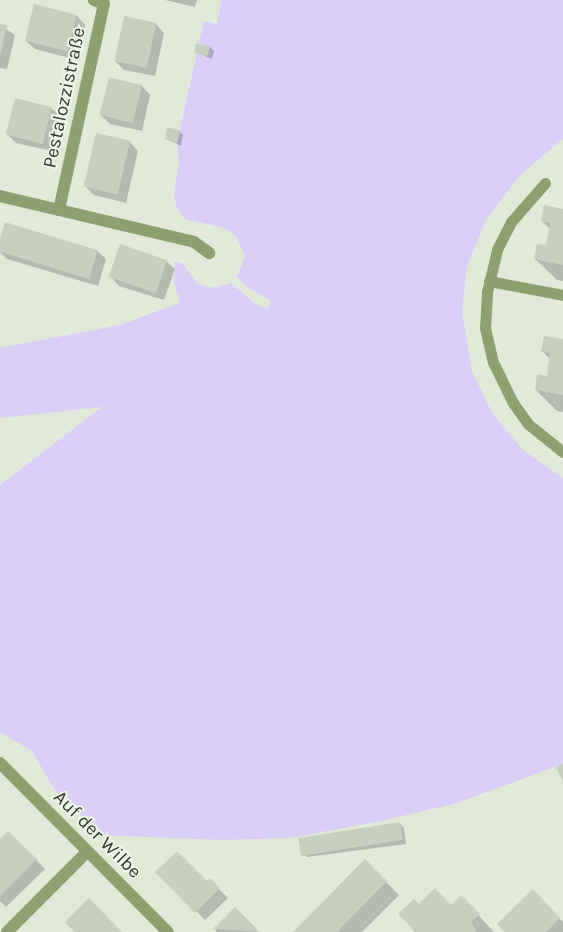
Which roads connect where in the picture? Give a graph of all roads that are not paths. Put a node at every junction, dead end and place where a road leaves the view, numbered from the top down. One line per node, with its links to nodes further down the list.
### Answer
1 (94, 0): 4 (street, Pestalozzistraße)
2 (546, 183): 6 (lane)
3 (0, 196): 4 (street)
4 (59, 210): 5 (street)
5 (209, 252)
6 (489, 281): 7 (lane); 8 (lane)
7 (563, 295)
8 (563, 452)
9 (0, 763): 10 (street, Auf der Wilbe)
10 (88, 852): 11 (street); 12 (street, Auf der Wilbe)
11 (7, 932)
12 (168, 932)

